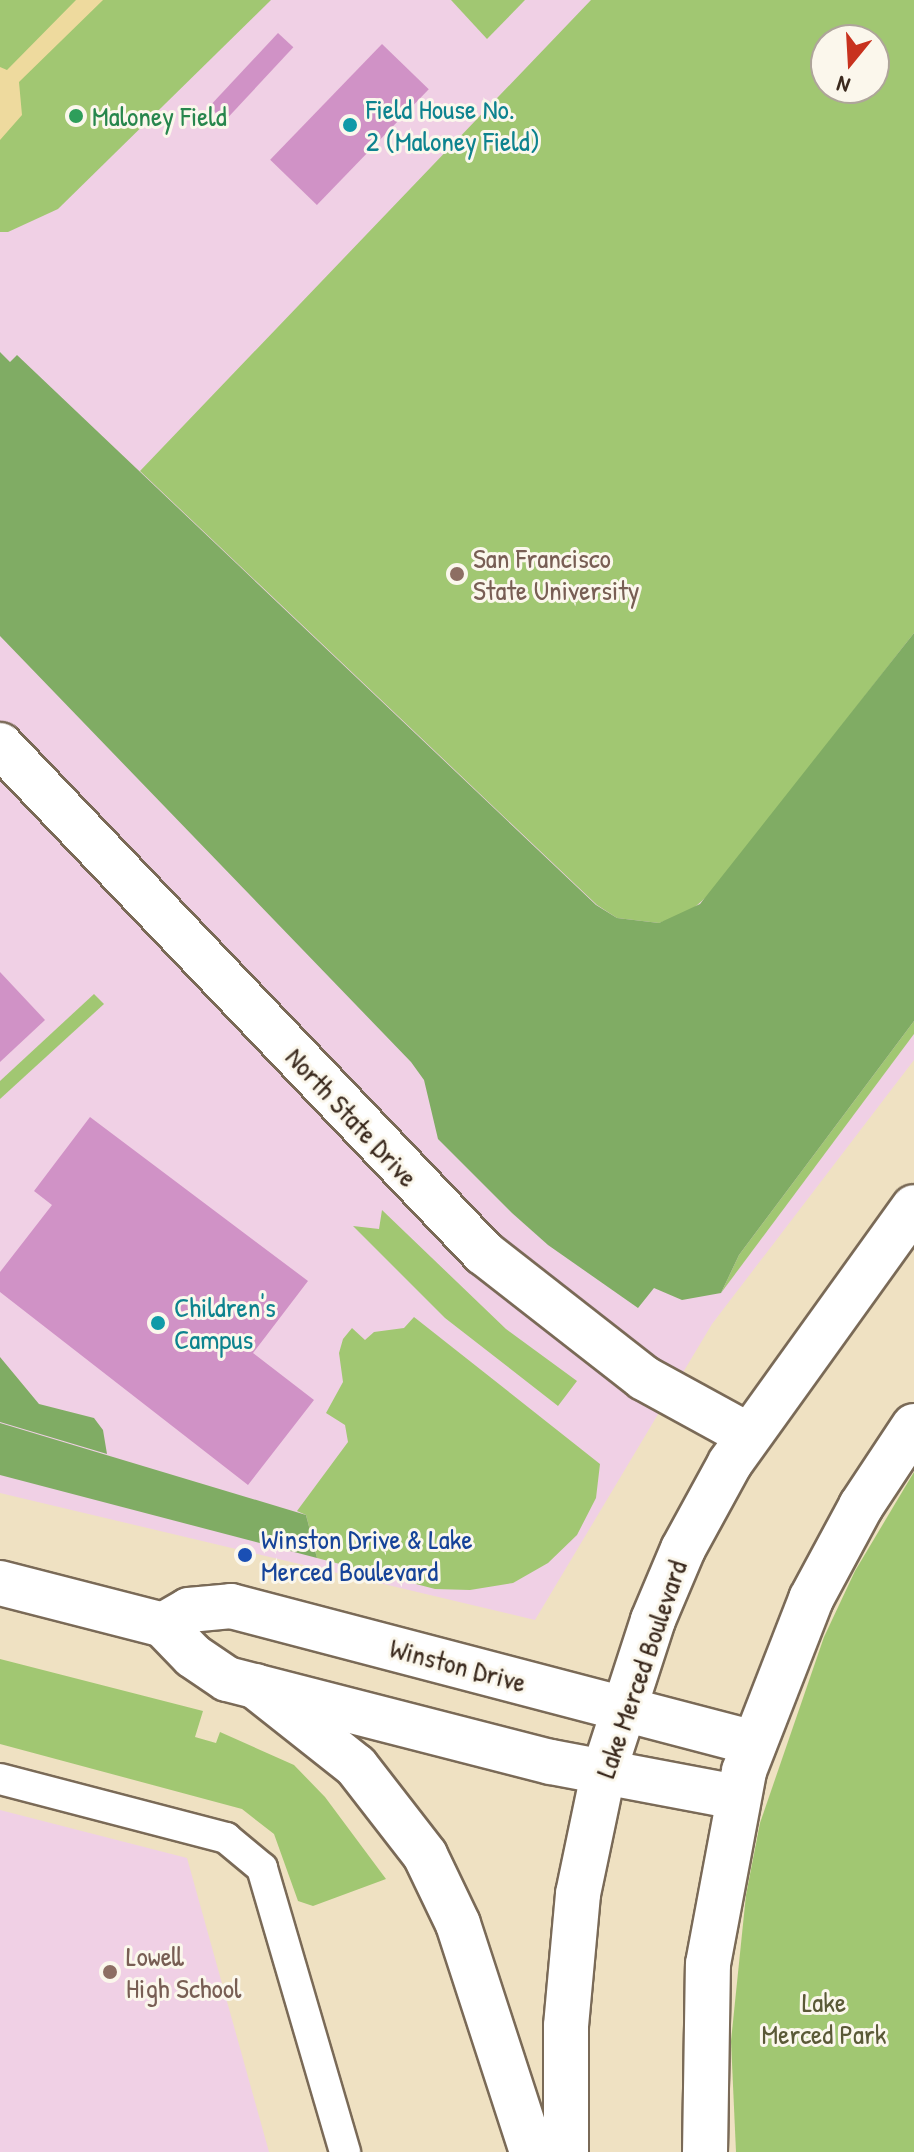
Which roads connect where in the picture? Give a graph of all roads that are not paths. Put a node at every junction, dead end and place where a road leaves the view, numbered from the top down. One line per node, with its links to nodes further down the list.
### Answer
1 (0, 745): 4 (street, North State Drive)
2 (914, 1207): 4 (street, Lake Merced Boulevard)
3 (914, 1426): 9 (street)
4 (748, 1435): 8 (street, Lake Merced Boulevard)
5 (0, 1583): 6 (street)
6 (163, 1625): 7 (street); 8 (street, Winston Drive)
7 (255, 1686): 10 (street); 14 (street)
8 (623, 1707): 9 (street, Winston Drive); 10 (street, Lake Merced Boulevard)
9 (754, 1743): 12 (street)
10 (603, 1774): 12 (street); 15 (street, Lake Merced Boulevard)
11 (0, 1779): 13 (lane)
12 (737, 1797): 16 (street)
13 (345, 2152)
14 (532, 2152)
15 (566, 2152)
16 (705, 2152)

